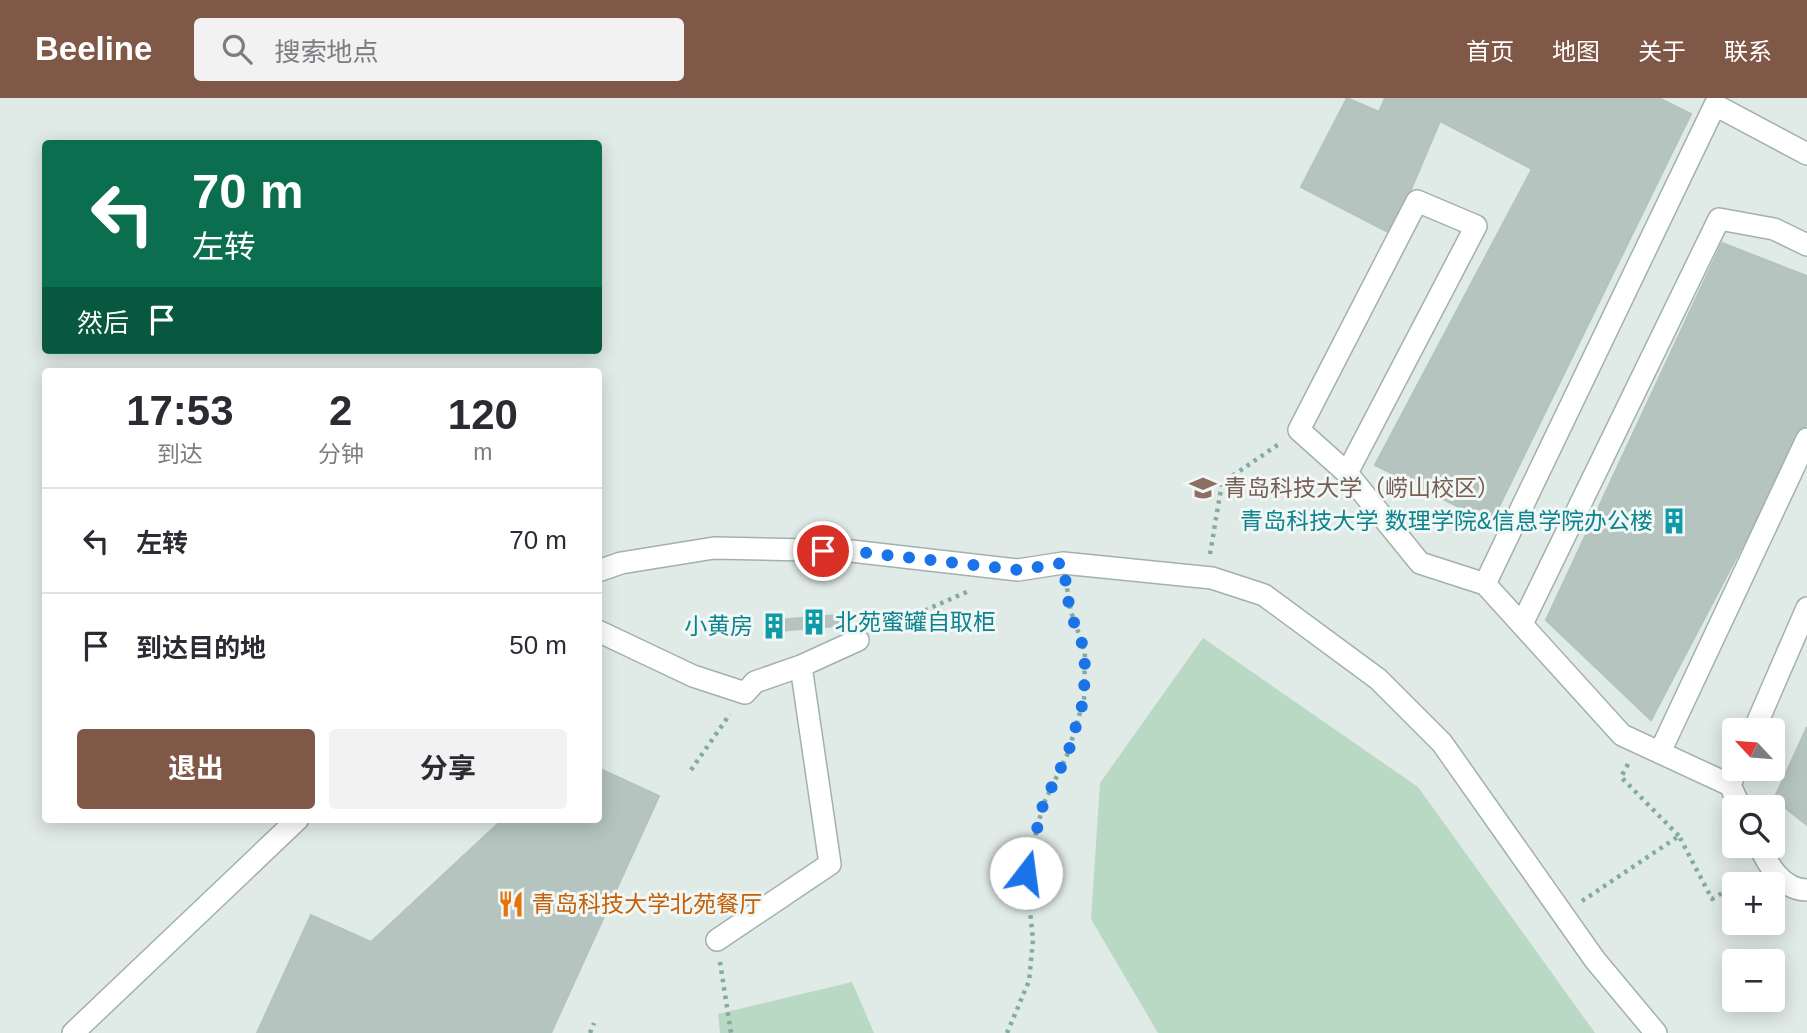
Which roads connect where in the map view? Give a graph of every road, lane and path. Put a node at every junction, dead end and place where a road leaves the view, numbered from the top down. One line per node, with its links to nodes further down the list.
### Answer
1 (1707, 102): 2 (lane); 11 (lane)
2 (1807, 154)
3 (1807, 245): 13 (lane)
4 (1299, 430): 6 (lane); 6 (lane); 7 (path)
5 (1807, 439): 20 (lane)
6 (1348, 473): 11 (lane)
7 (1209, 555)
8 (1063, 563): 10 (lane); 28 (lane); 34 (path)
9 (602, 570): 10 (lane)
10 (1018, 570): 15 (path)
11 (1485, 584): 13 (lane)
12 (1807, 608): 18 (lane)
13 (1522, 624): 19 (lane)
14 (602, 633): 17 (lane)
15 (858, 639): 16 (lane)
16 (801, 666): 17 (lane); 29 (lane)
17 (745, 693): 21 (path)
18 (1759, 718)
19 (1640, 743): 20 (lane); 24 (path)
20 (1660, 752): 22 (lane)
21 (691, 771)
22 (1722, 773)
23 (294, 823): 31 (lane)
24 (1679, 836): 27 (path); 28 (path)
25 (1765, 858): 26 (lane)
26 (1807, 890)
27 (1722, 893)
28 (1564, 913): 35 (lane)
29 (717, 940): 33 (path)
30 (594, 1023): 32 (path)
31 (73, 1033)
32 (590, 1033)
33 (731, 1033)
34 (1007, 1033)
35 (1656, 1033)

